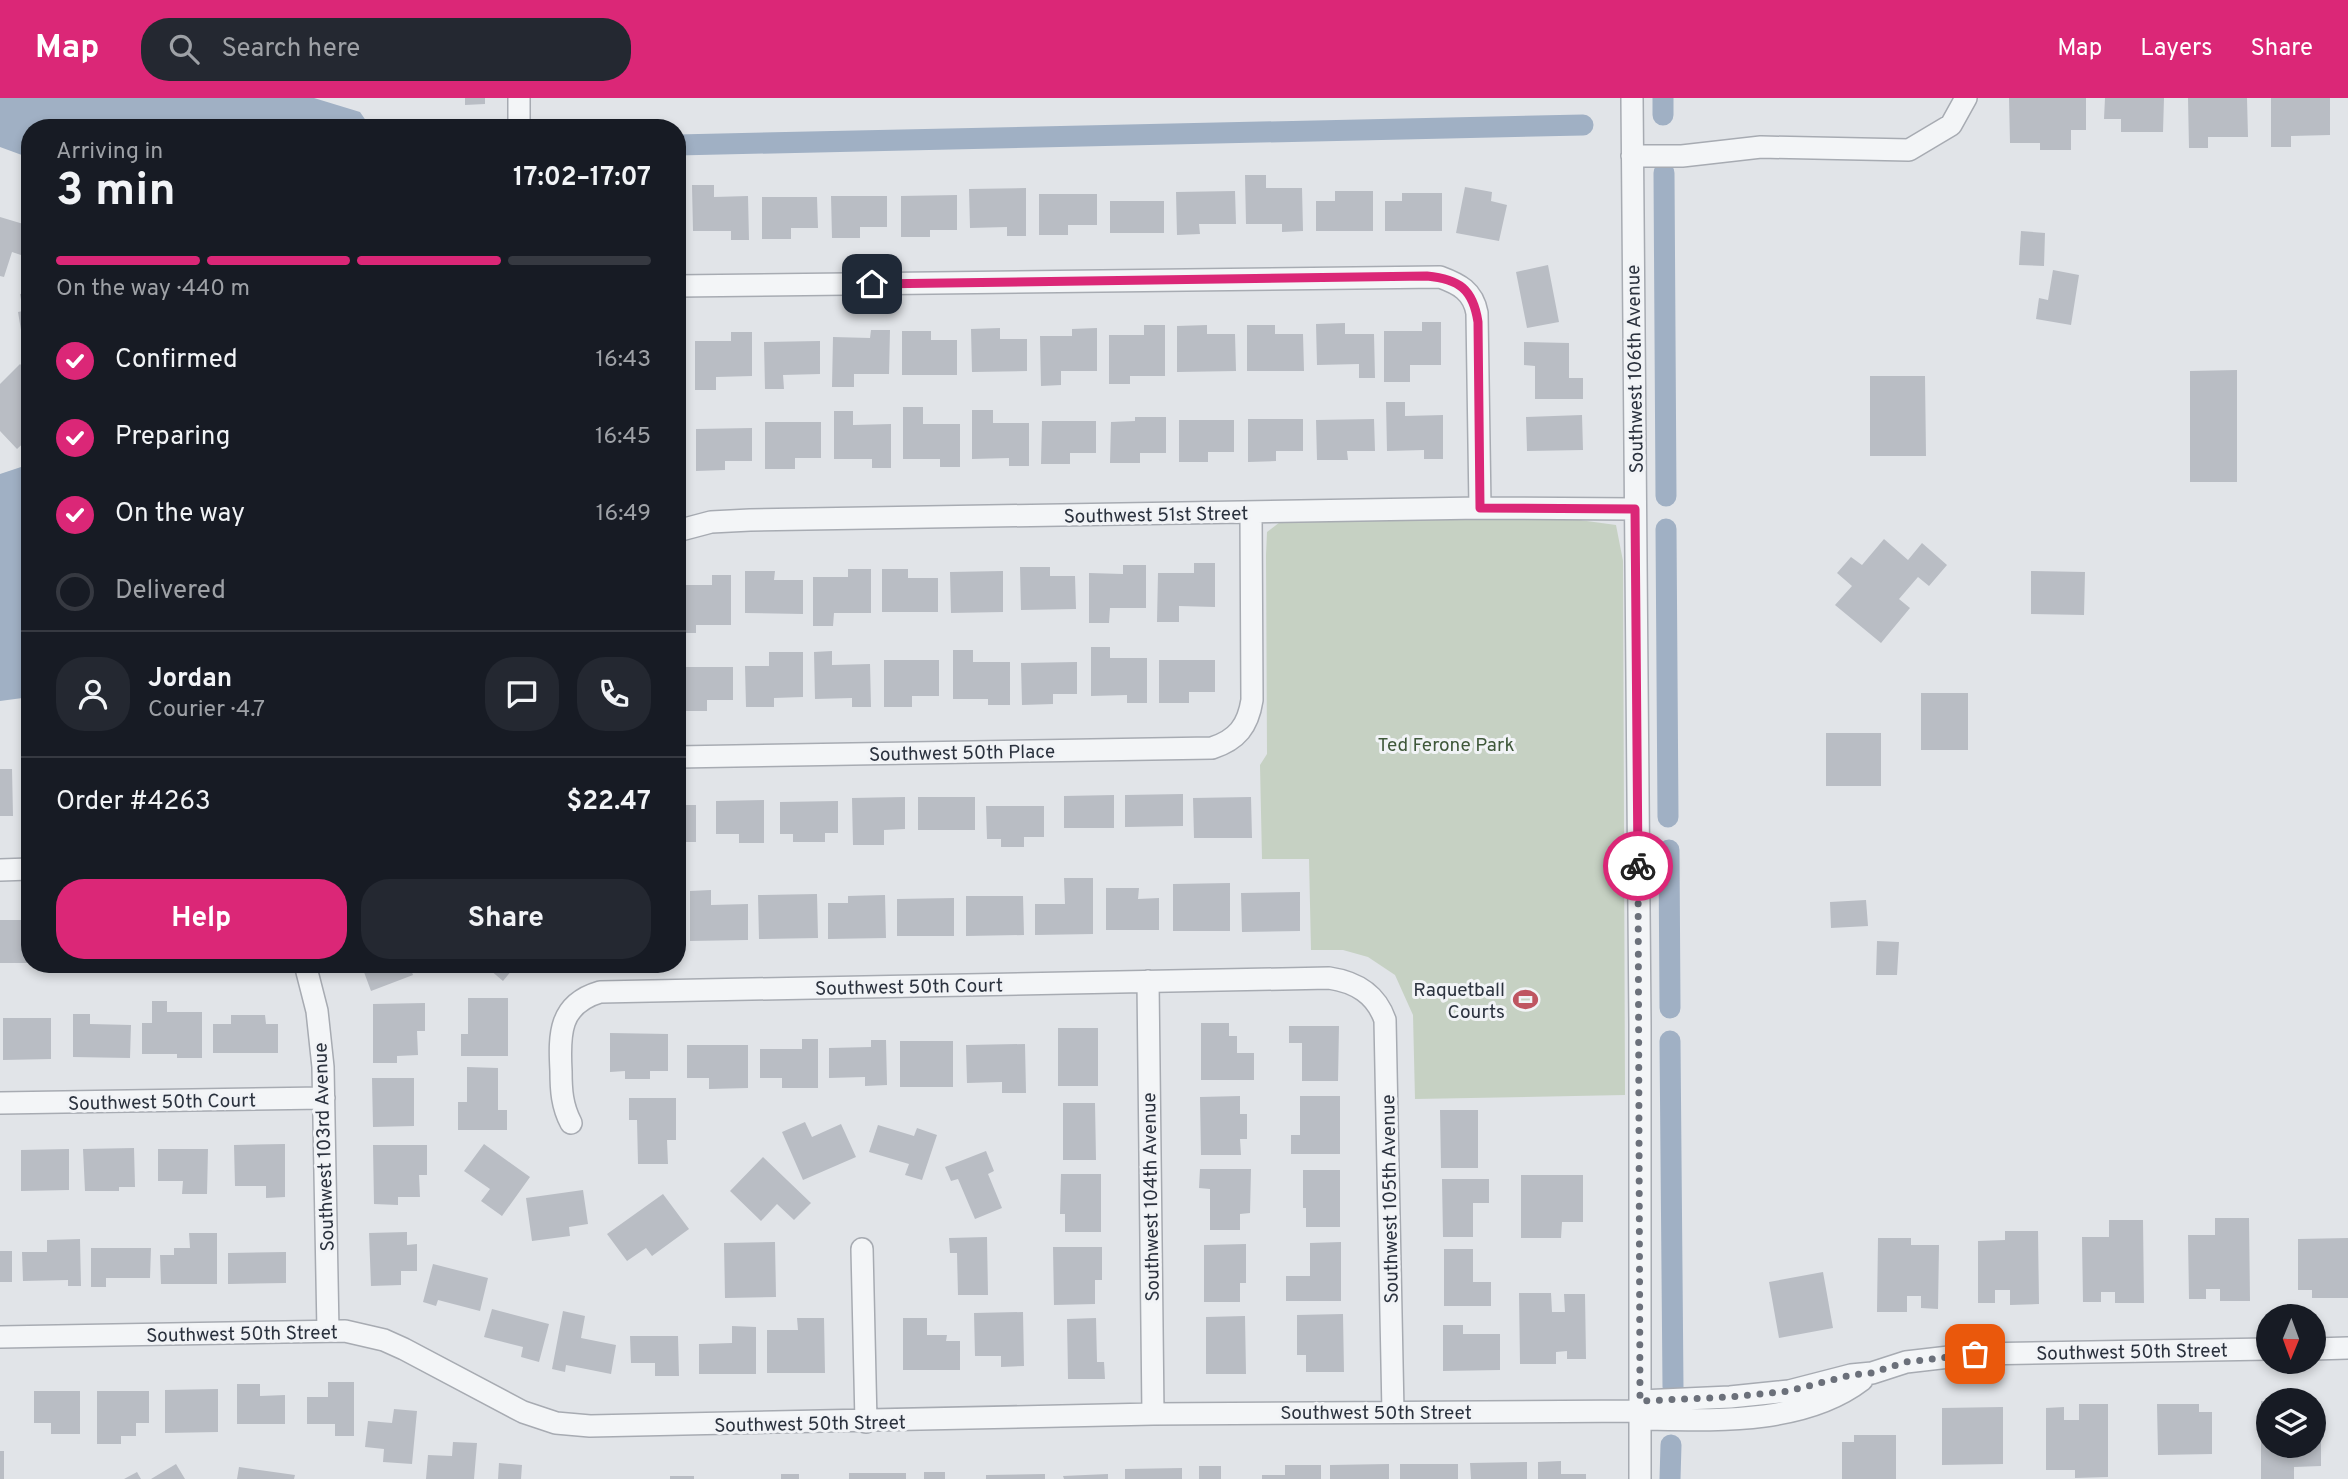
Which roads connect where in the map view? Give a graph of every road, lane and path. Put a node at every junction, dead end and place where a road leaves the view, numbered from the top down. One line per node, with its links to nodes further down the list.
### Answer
1 (519, 98): 4 (street)
2 (1632, 98): 5 (street, Southwest 106th Avenue)
3 (1966, 98): 5 (street)
4 (519, 119)
5 (1632, 156): 8 (street, Southwest 106th Avenue)
6 (686, 286): 7 (street)
7 (1480, 508): 8 (street, Southwest 51st Street); 9 (street, Southwest 51st Street)
8 (1635, 509): 26 (street, Southwest 106th Avenue)
9 (1251, 512): 10 (street, Southwest 51st Street); 11 (street, Southwest 50th Place)
10 (686, 529)
11 (686, 757)
12 (21, 869): 13 (street)
13 (0, 870)
14 (307, 973): 17 (street, Southwest 103rd Avenue)
15 (1147, 981): 16 (street, Southwest 50th Court); 19 (street, Southwest 50th Court); 28 (street, Southwest 104th Avenue)
16 (1366, 992): 27 (street, Southwest 105th Avenue)
17 (324, 1098): 18 (street, Southwest 50th Court); 21 (street, Southwest 103rd Avenue)
18 (0, 1103)
19 (571, 1123)
20 (862, 1249): 29 (street)
21 (328, 1331): 22 (street, Southwest 50th Street); 29 (street, Southwest 50th Street)
22 (0, 1337)
23 (2348, 1348): 25 (street)
24 (2256, 1349): 26 (street, Southwest 50th Street)
25 (2326, 1349)
26 (1640, 1411): 27 (street, Southwest 50th Street); 30 (street, Southwest 106th Avenue)
27 (1393, 1412): 28 (street, Southwest 50th Street)
28 (1153, 1414): 29 (street, Southwest 50th Street)
29 (866, 1422)
30 (1640, 1479)

